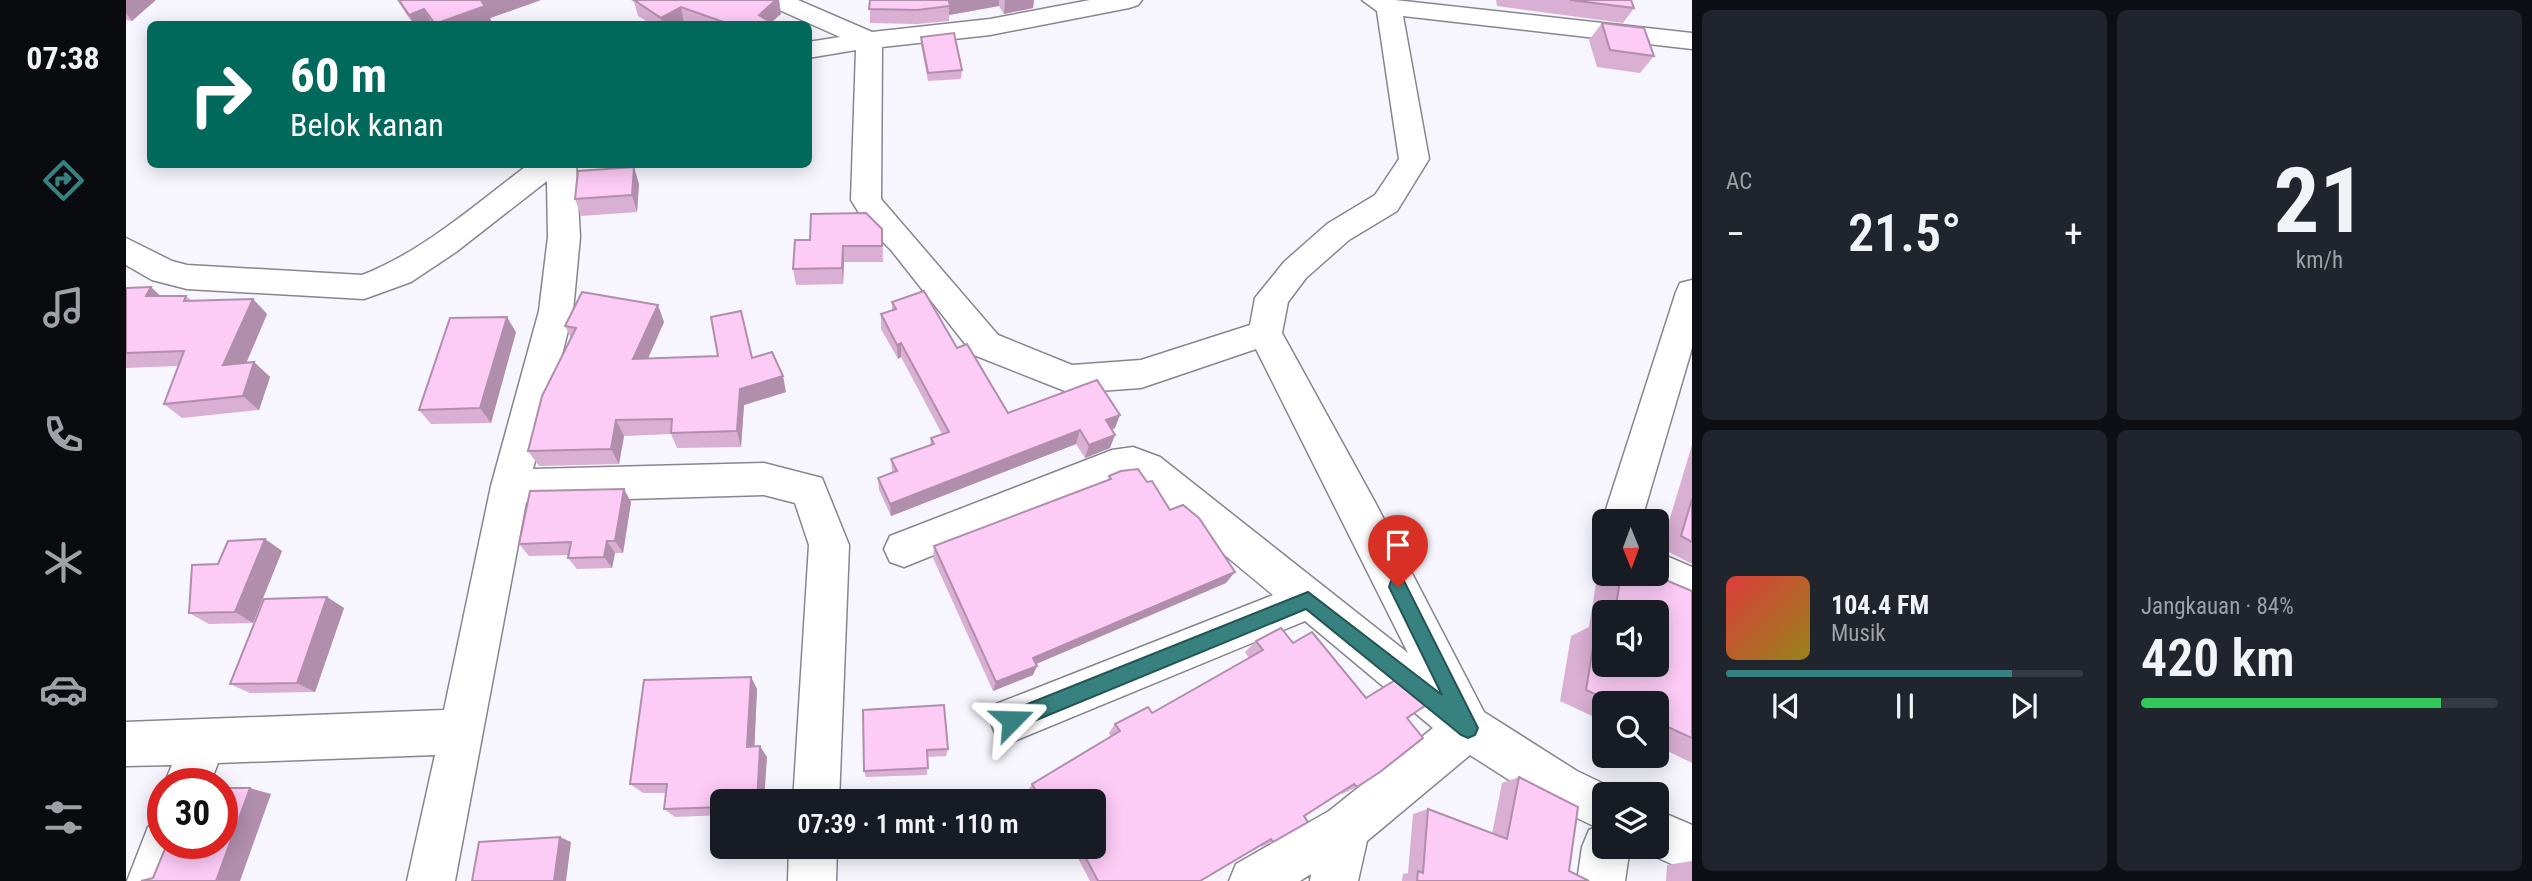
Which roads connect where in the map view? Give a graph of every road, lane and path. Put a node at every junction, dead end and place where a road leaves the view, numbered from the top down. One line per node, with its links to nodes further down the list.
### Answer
1 (777, 0): 6 (street)
2 (977, 0): 5 (street)
3 (1129, 0): 5 (street)
4 (1382, 4): 7 (street); 13 (street)
5 (995, 26): 6 (street)
6 (869, 40): 8 (street); 13 (street)
7 (1692, 41)
8 (812, 49)
9 (544, 168): 11 (street)
10 (561, 168): 14 (street)
11 (126, 250)
12 (1692, 292): 15 (street)
13 (1265, 333): 21 (street)
14 (510, 486): 22 (street); 26 (street)
15 (1625, 509)
16 (904, 549): 19 (street)
17 (1670, 577): 18 (street)
18 (1692, 586)
19 (1308, 600): 20 (street); 21 (street)
20 (1012, 720)
21 (1468, 728): 27 (street); 28 (street)
22 (461, 733): 23 (street); 35 (street)
23 (203, 742): 24 (street); 25 (street)
24 (126, 744)
25 (193, 768)
26 (817, 789)
27 (1592, 802)
28 (1346, 828): 37 (street); 38 (street)
29 (1669, 838): 30 (street)
30 (1692, 849)
31 (159, 859): 34 (street)
32 (812, 859): 36 (street)
33 (1604, 859): 39 (street)
34 (150, 881)
35 (431, 881)
36 (811, 881)
37 (1253, 881)
38 (1334, 881)
39 (1601, 881)

